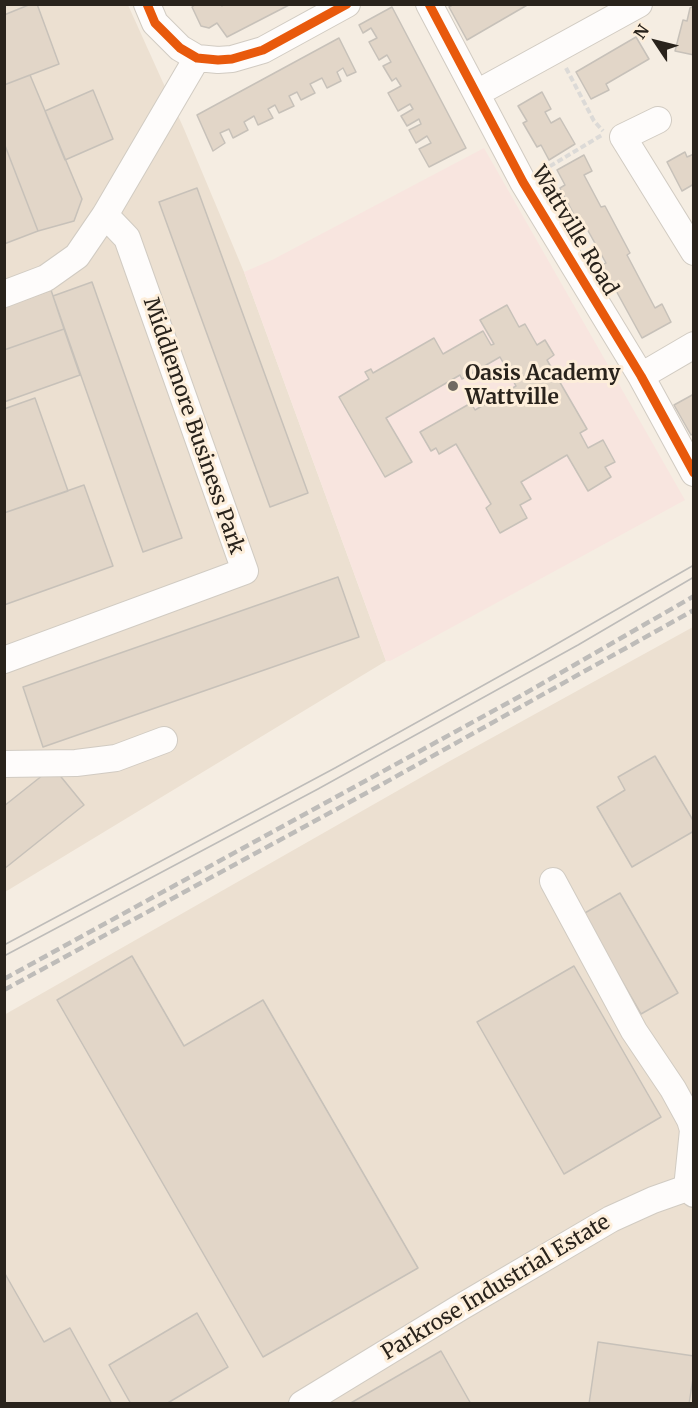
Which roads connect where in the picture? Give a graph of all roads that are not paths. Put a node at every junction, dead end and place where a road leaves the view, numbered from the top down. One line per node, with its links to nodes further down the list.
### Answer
1 (147, 4): 5 (street)
2 (347, 4): 5 (street)
3 (429, 4): 6 (street, Wattville Road)
4 (639, 4): 6 (street)
5 (197, 58): 8 (street)
6 (477, 93): 13 (street, Wattville Road)
7 (658, 120): 9 (street)
8 (105, 215): 11 (street); 15 (street, Middlemore Business Park)
9 (687, 226): 10 (street)
10 (693, 252)
11 (4, 294)
12 (693, 345): 13 (street)
13 (641, 376): 14 (street, Wattville Road)
14 (693, 473)
15 (4, 660)
16 (164, 740): 17 (street)
17 (4, 764)
18 (552, 881): 20 (street)
19 (693, 1092): 20 (street)
20 (690, 1120): 21 (street)
21 (690, 1191): 22 (street, Parkrose Industrial Estate)
22 (302, 1404)

